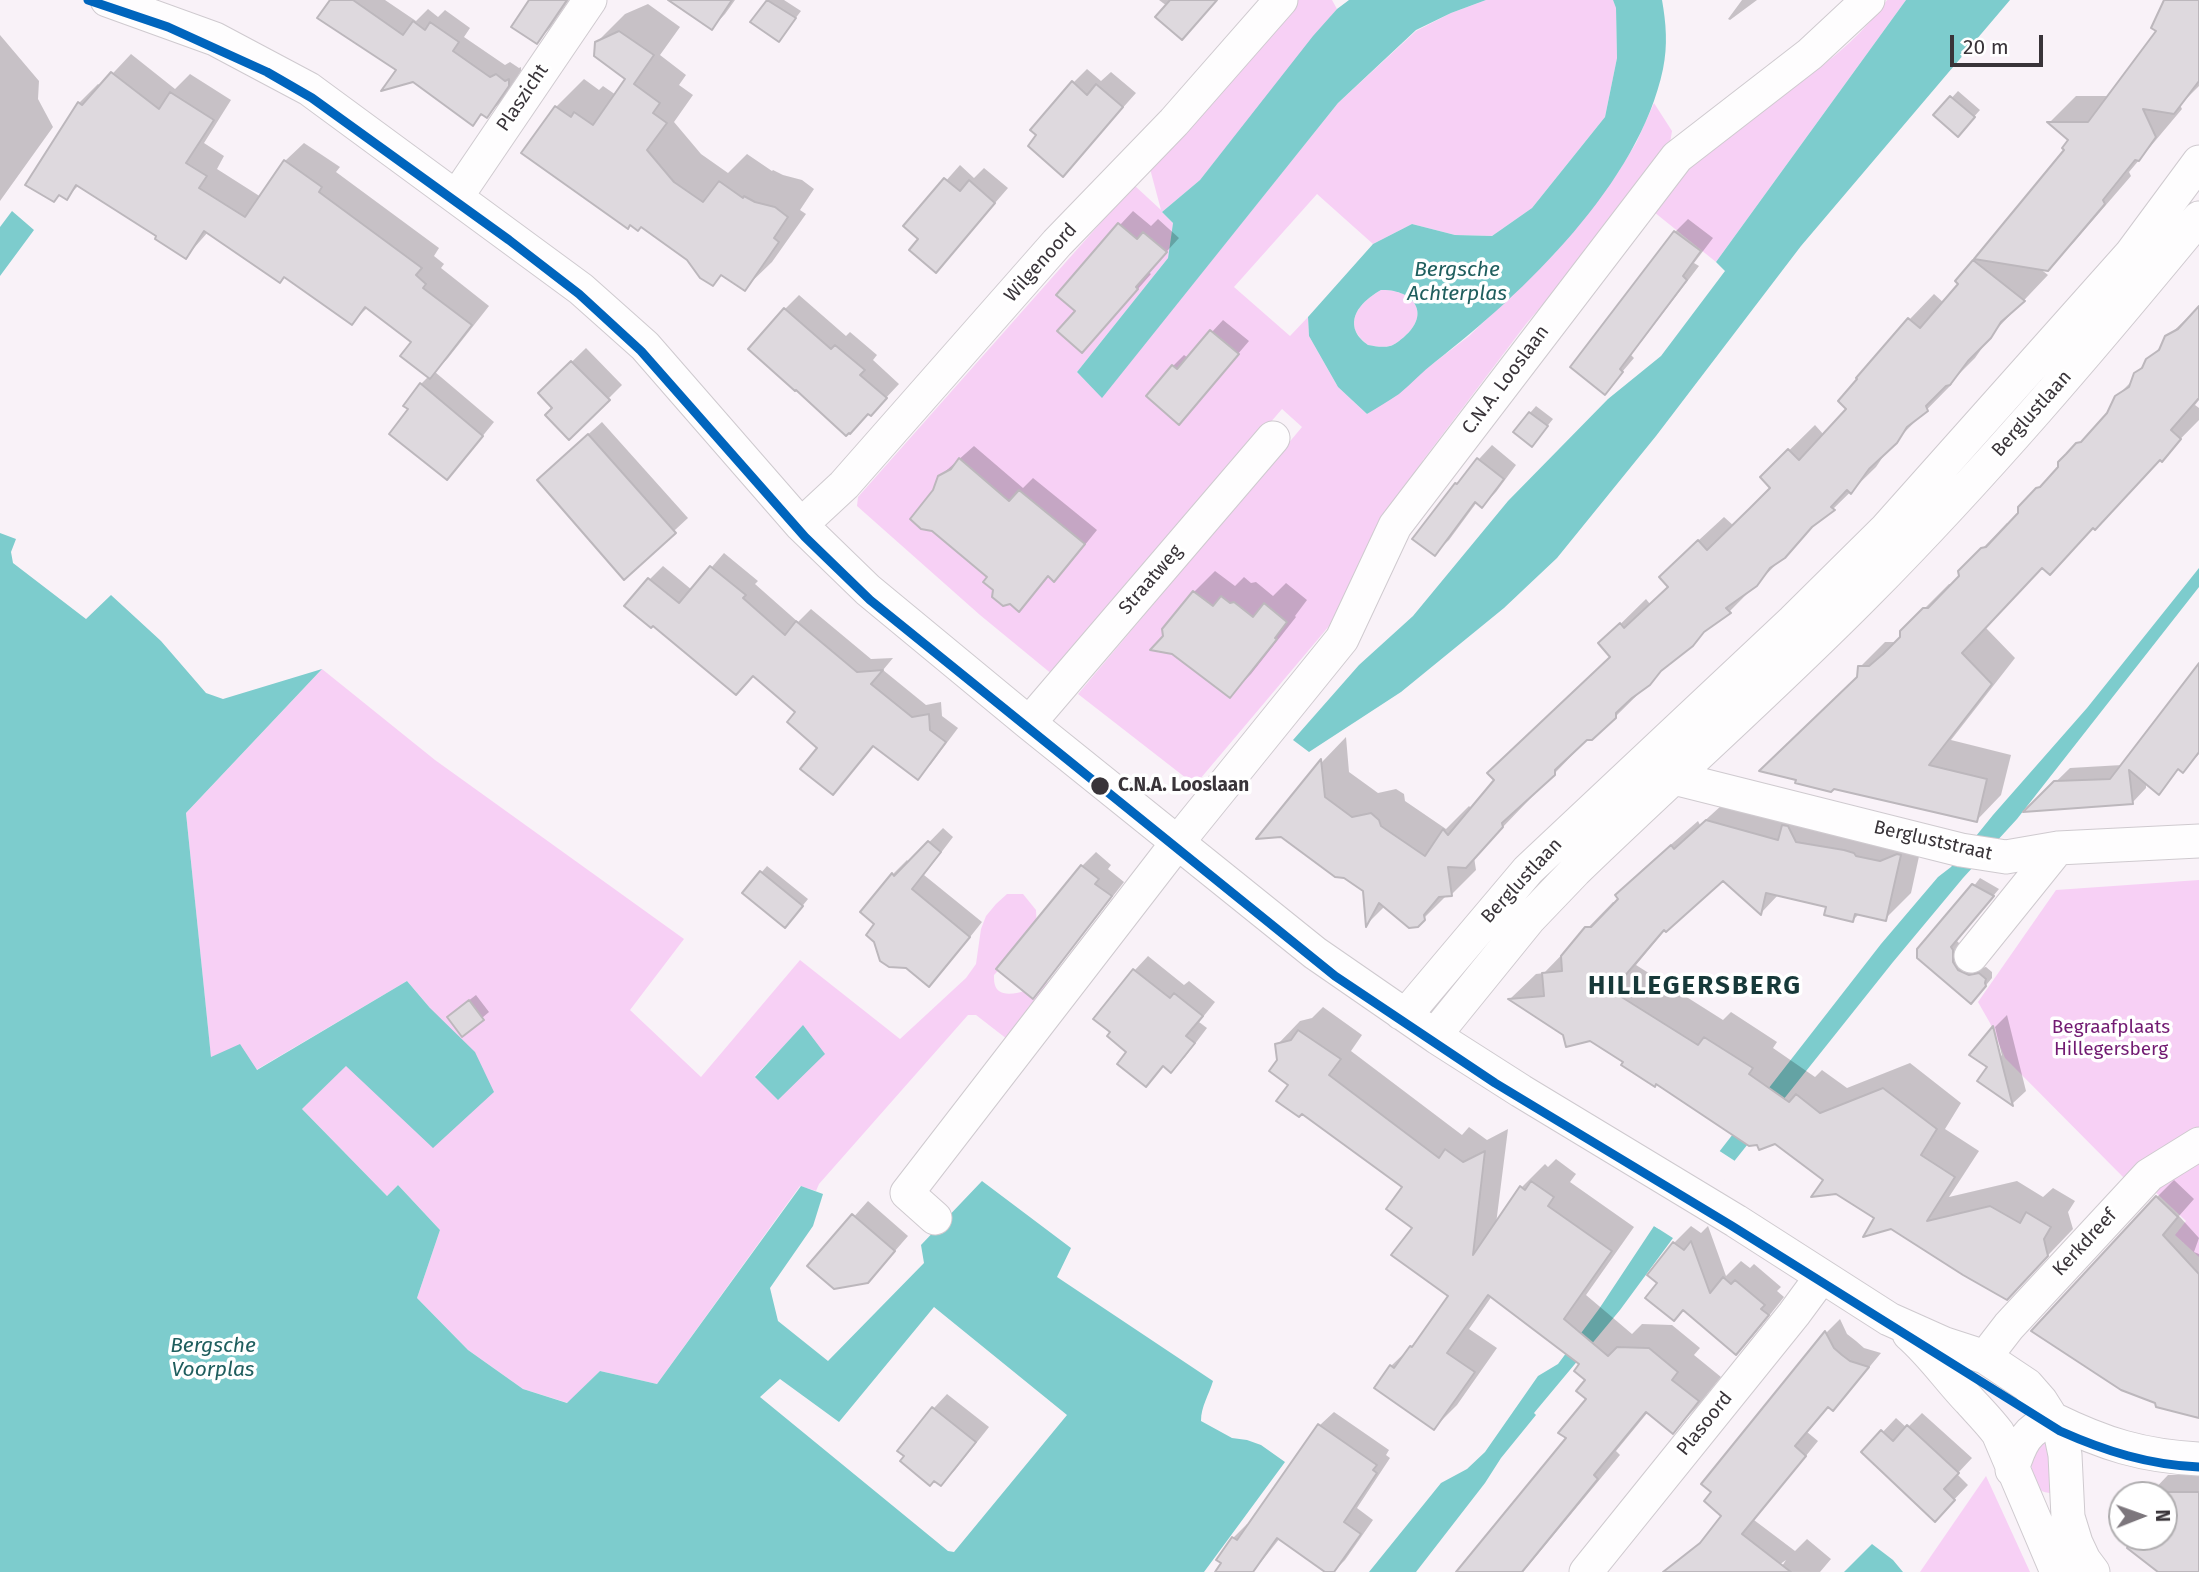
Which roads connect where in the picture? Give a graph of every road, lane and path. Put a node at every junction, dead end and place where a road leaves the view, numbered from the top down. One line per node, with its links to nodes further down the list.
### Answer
1 (107, 0): 6 (street)
2 (590, 0): 6 (street, Plaszicht)
3 (1280, 0): 10 (street, Wilgenoord)
4 (1868, 0): 16 (street, C.N.A. Looslaan)
5 (2199, 162): 8 (street, Berglustlaan)
6 (457, 196): 10 (street)
7 (2199, 218): 8 (street, Berglustlaan)
8 (2142, 264): 11 (street, Berglustlaan)
9 (1273, 438): 12 (street, Straatweg)
10 (801, 525): 12 (street)
11 (1897, 540): 13 (street, Berglustlaan); 14 (street, Berglustlaan)
12 (1029, 723): 16 (street)
13 (1651, 754): 14 (street); 19 (street, Berglustlaan)
14 (1674, 778): 17 (street, Bergluststraat); 20 (street, Berglustlaan)
15 (2199, 841): 17 (street, Bergluststraat)
16 (1177, 843): 19 (street); 22 (street, C.N.A. Looslaan)
17 (2058, 848): 18 (street)
18 (1971, 956)
19 (1401, 1013): 20 (street)
20 (1438, 1038): 23 (street)
21 (2199, 1144): 25 (street, Kerkdreef)
22 (935, 1218)
23 (1822, 1276): 24 (street); 29 (street, Plasoord)
24 (1898, 1324): 25 (street); 28 (street)
25 (1985, 1357): 26 (street)
26 (2053, 1419): 27 (street); 28 (street); 31 (street)
27 (2199, 1459)
28 (2012, 1470): 30 (street)
29 (1586, 1572)
30 (2057, 1572)
31 (2093, 1572)

